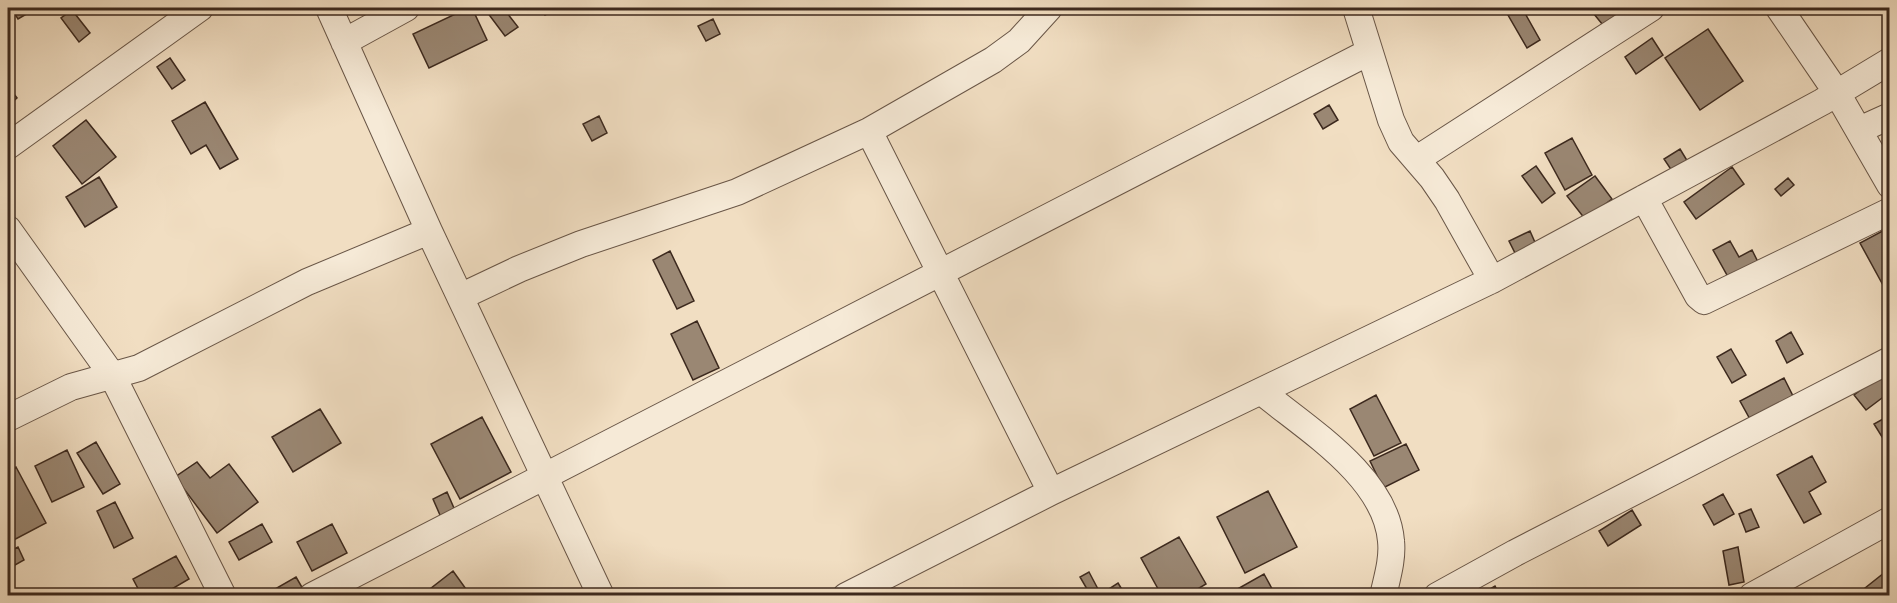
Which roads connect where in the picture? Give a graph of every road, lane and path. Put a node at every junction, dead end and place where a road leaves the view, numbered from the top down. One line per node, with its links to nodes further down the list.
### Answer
1 (200, 8): 15 (street)
2 (329, 8): 8 (street)
3 (406, 8): 8 (street)
4 (1049, 8): 14 (street)
5 (1356, 8): 9 (street)
6 (1651, 8): 16 (street)
7 (1779, 8): 11 (street)
8 (344, 42): 21 (street)
9 (1370, 52): 16 (street); 22 (street)
10 (1890, 61): 11 (street)
11 (1837, 93): 13 (street); 18 (street)
12 (1890, 116): 13 (street)
13 (1859, 129): 17 (street)
14 (869, 131): 22 (street); 24 (street)
15 (8, 146)
16 (1417, 159): 23 (street)
17 (1890, 185)
18 (1644, 198): 19 (street); 23 (street)
19 (1890, 211)
20 (8, 229): 26 (street)
21 (429, 231): 24 (street); 26 (street)
22 (941, 271): 29 (street); 30 (street)
23 (1492, 280): 27 (street)
24 (460, 297): 29 (street)
25 (1890, 360): 37 (street)
26 (112, 375): 28 (street); 32 (street)
27 (1262, 392): 30 (street); 36 (street)
28 (8, 418)
29 (545, 478): 33 (street); 34 (street)
30 (1051, 492): 35 (street)
31 (1890, 520): 38 (street)
32 (223, 596)
33 (312, 596)
34 (601, 596)
35 (846, 596)
36 (1383, 596)
37 (1437, 596)
38 (1752, 596)

